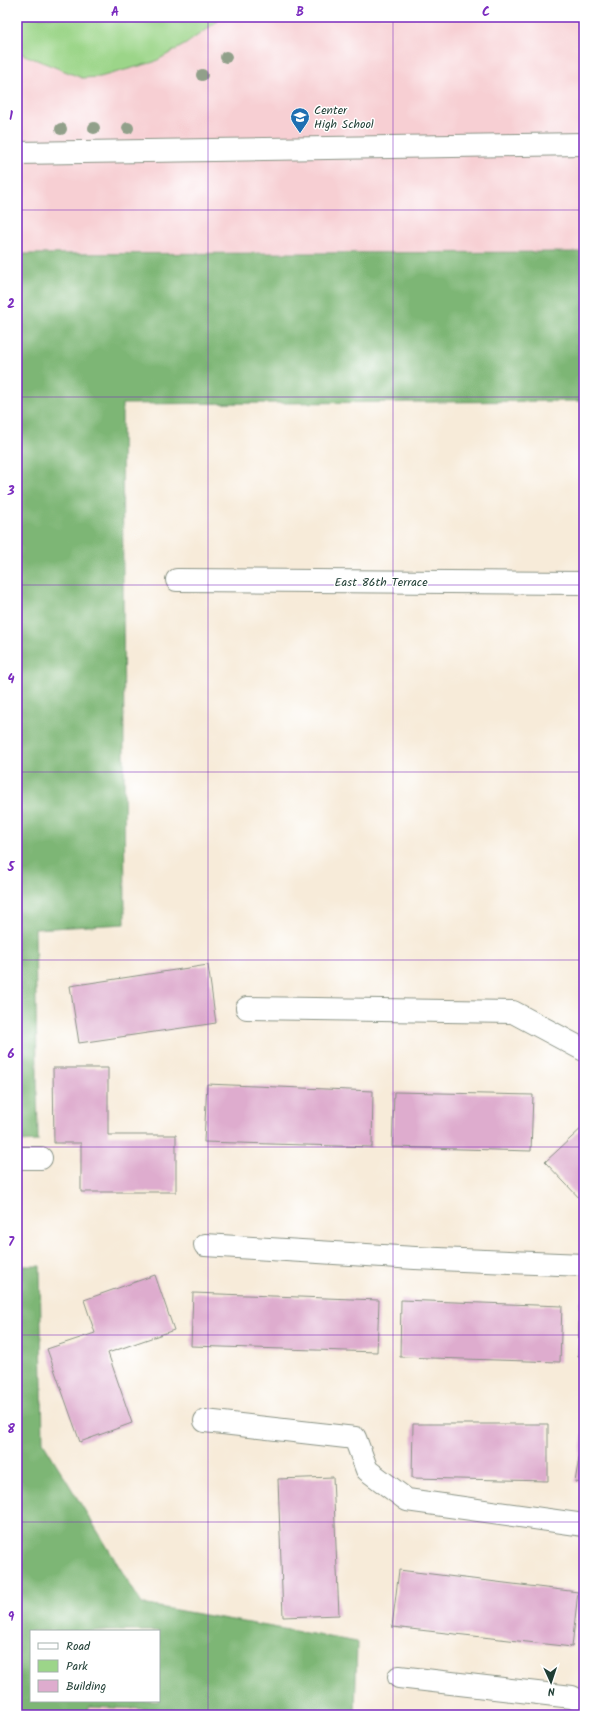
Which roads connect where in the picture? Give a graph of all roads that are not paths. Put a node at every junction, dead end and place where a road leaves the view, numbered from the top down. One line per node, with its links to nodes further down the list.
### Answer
1 (584, 144): 2 (street)
2 (17, 153)
3 (177, 580): 4 (street, East 86th Terrace)
4 (584, 583)
5 (247, 1008): 6 (street)
6 (584, 1050)
7 (17, 1158): 8 (street)
8 (41, 1158)
9 (205, 1245): 10 (street)
10 (584, 1265)
11 (205, 1421): 12 (street)
12 (584, 1525)
13 (400, 1678): 14 (street)
14 (584, 1703)

